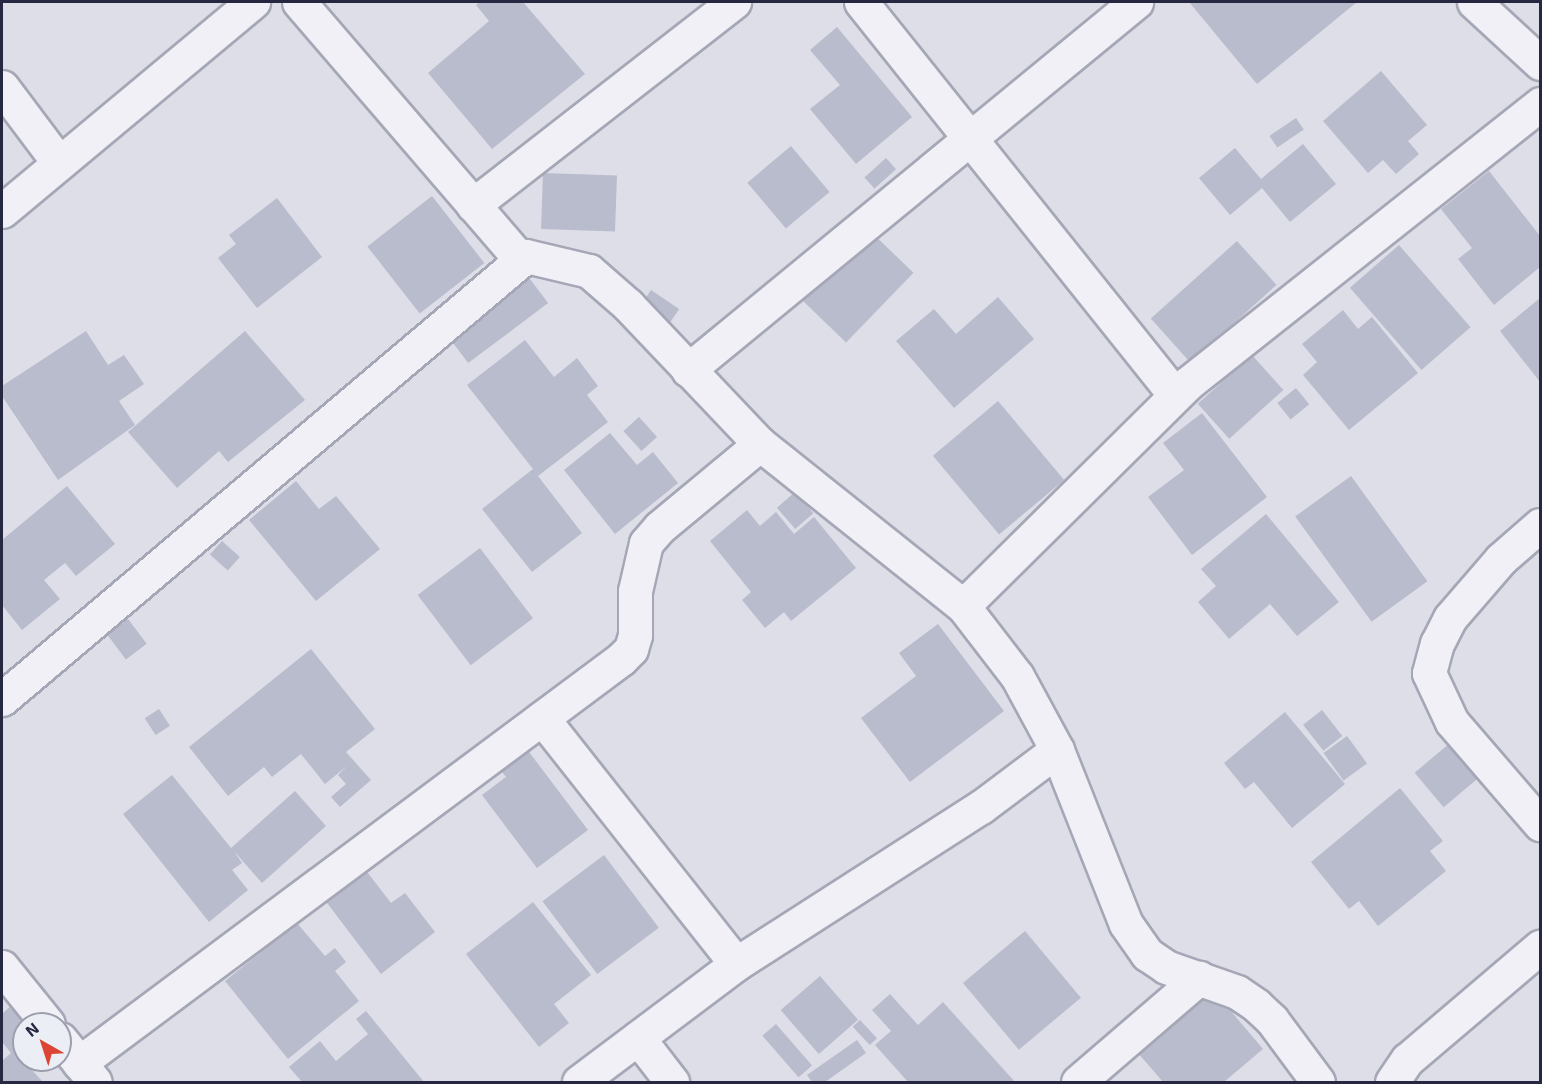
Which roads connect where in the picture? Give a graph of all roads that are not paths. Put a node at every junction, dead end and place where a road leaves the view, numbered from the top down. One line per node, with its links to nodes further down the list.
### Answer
1 (253, 2): 11 (street)
2 (299, 2): 12 (street)
3 (734, 2): 12 (street)
4 (861, 2): 10 (street)
5 (1136, 2): 10 (street)
6 (1474, 2): 7 (street)
7 (1540, 63)
8 (2, 87): 11 (street)
9 (1540, 104): 16 (street)
10 (970, 138): 15 (street); 16 (street)
11 (59, 163): 13 (street)
12 (473, 205): 14 (street)
13 (2, 211)
14 (521, 260): 15 (street); 20 (street)
15 (688, 370): 17 (street)
16 (1175, 395): 19 (street)
17 (760, 444): 19 (street); 21 (street)
18 (1540, 525): 23 (street)
19 (963, 606): 22 (street)
20 (2, 699)
21 (542, 718): 25 (street); 30 (street)
22 (1057, 750): 25 (street); 26 (street)
23 (1540, 824)
24 (1540, 946): 35 (street)
25 (736, 964): 29 (street)
26 (1200, 978): 33 (street); 34 (street)
27 (5, 979): 28 (street)
28 (37, 1012)
29 (638, 1038): 31 (street); 32 (street)
30 (78, 1062)
31 (579, 1083)
32 (672, 1083)
33 (1078, 1083)
34 (1318, 1083)
35 (1392, 1083)

